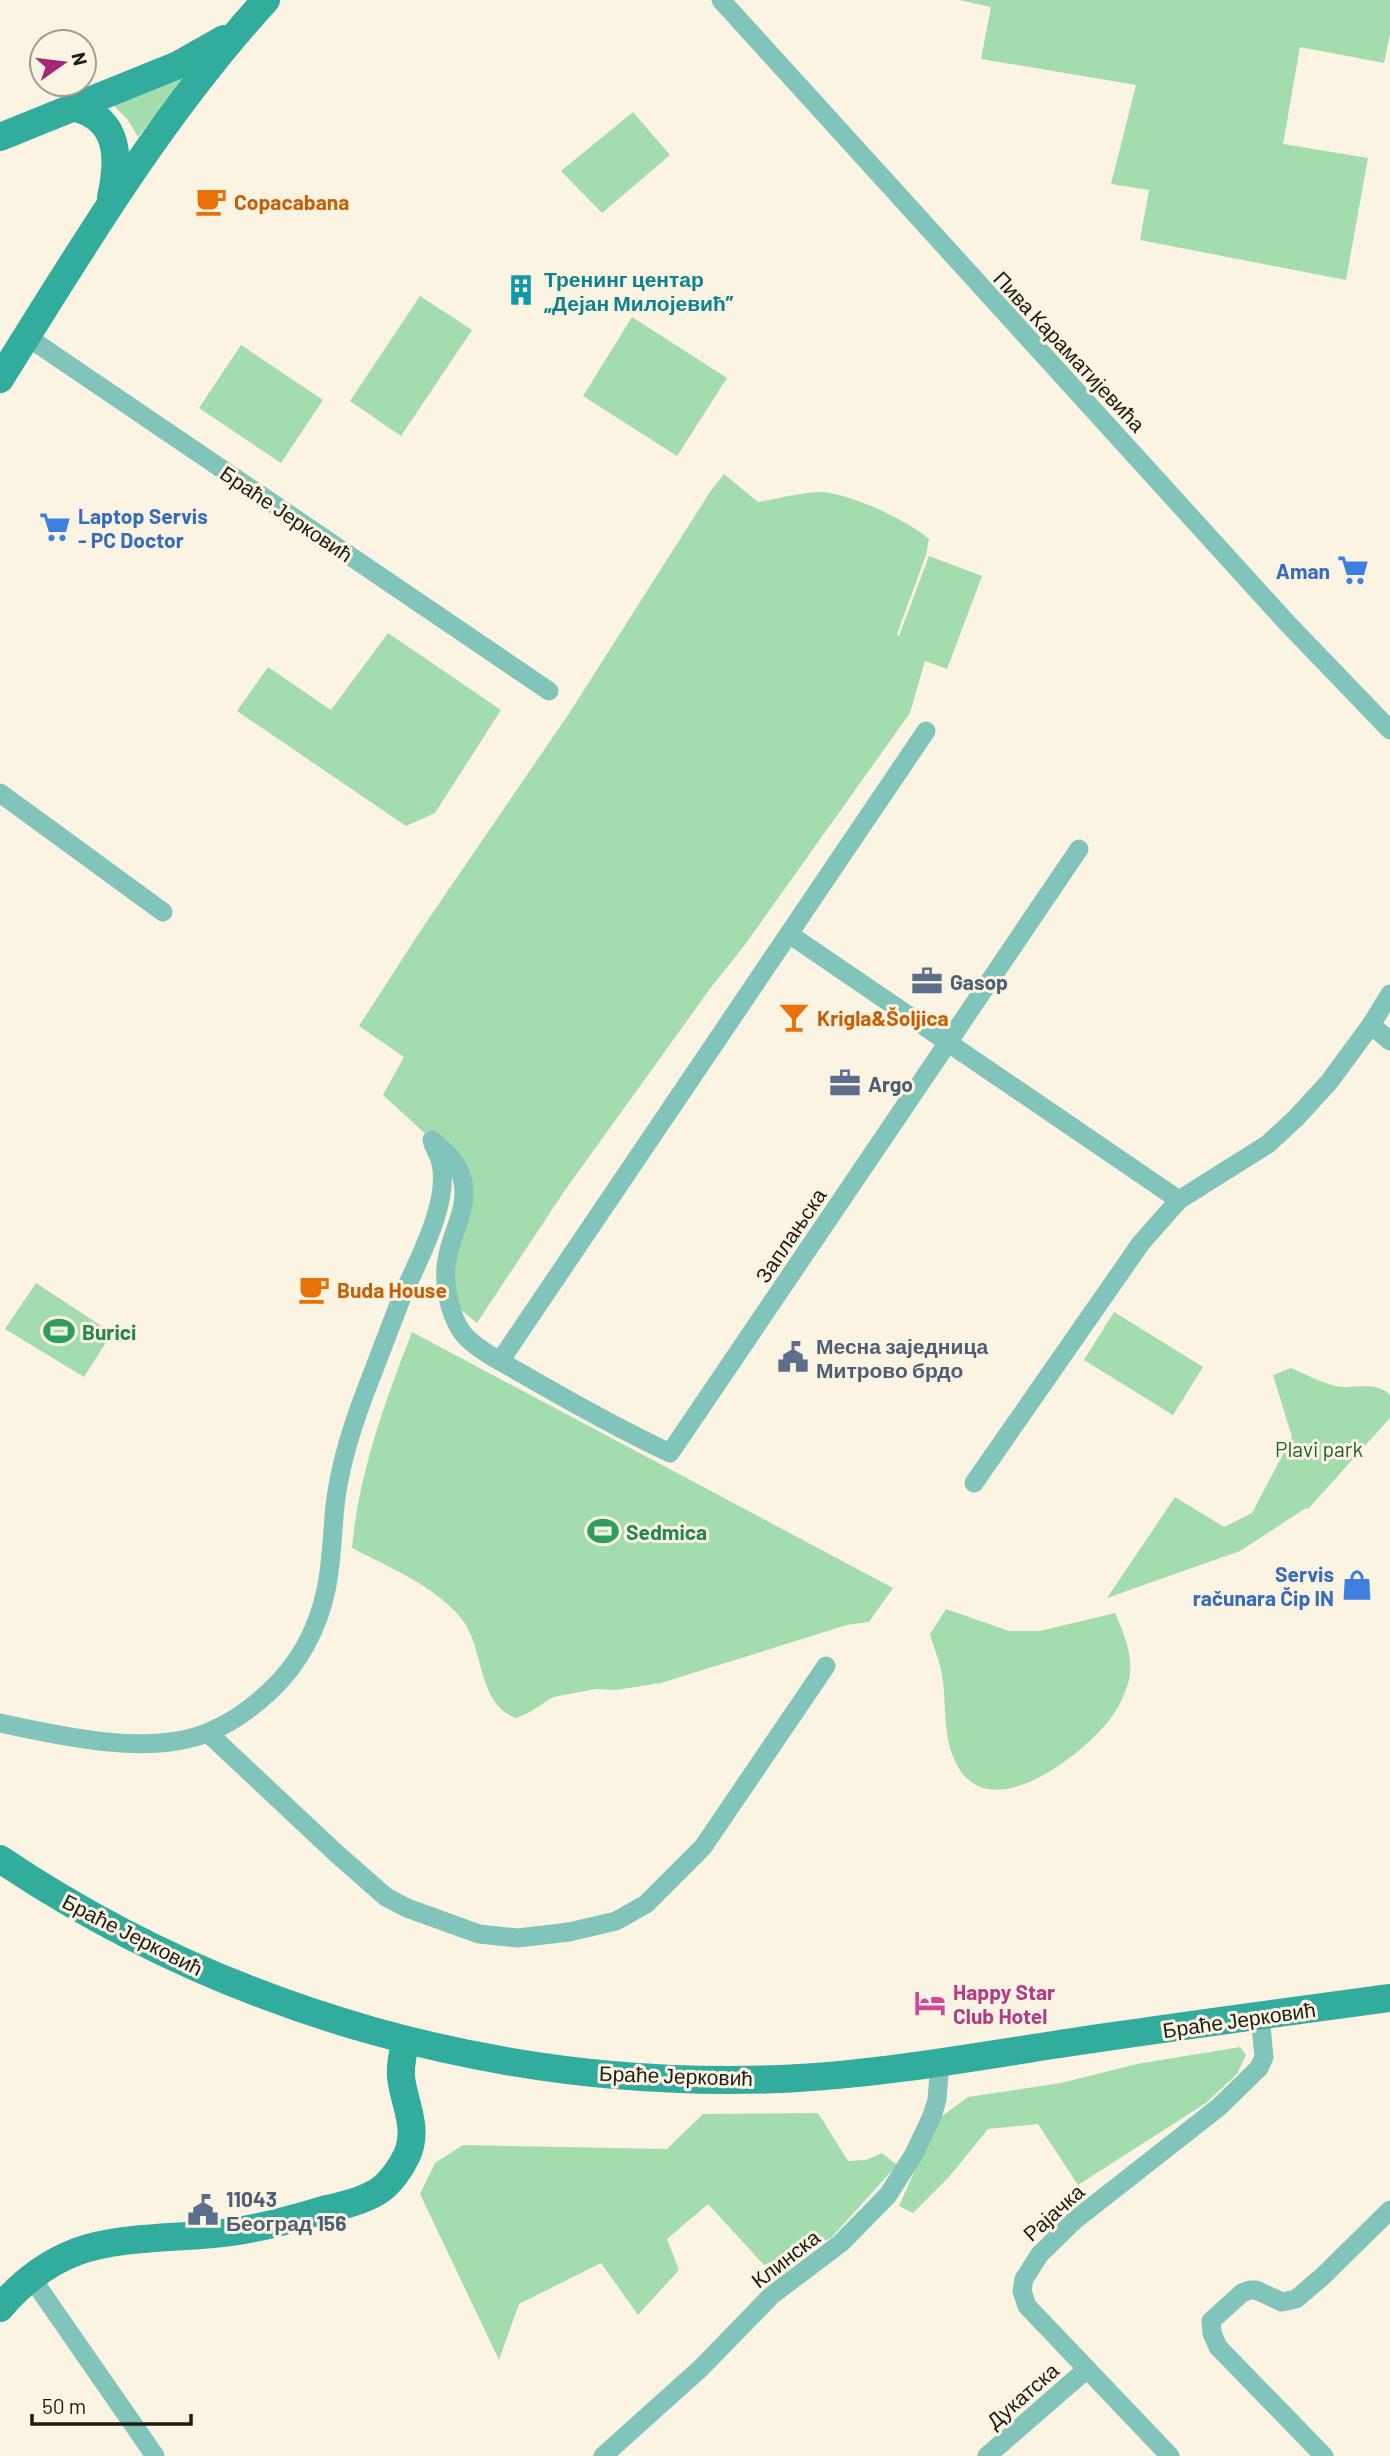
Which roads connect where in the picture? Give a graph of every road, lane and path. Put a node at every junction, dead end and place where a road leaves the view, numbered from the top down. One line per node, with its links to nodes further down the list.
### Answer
1 (266, 0): 3 (main road)
2 (721, 0): 10 (street, Пива Караматијевића)
3 (241, 27): 4 (main road); 6 (main road)
4 (76, 108): 5 (main road); 6 (main road)
5 (0, 136)
6 (110, 201): 7 (main road)
7 (26, 336): 8 (main road); 9 (street, Браће Јерковић)
8 (0, 379)
9 (548, 691)
10 (1390, 730)
11 (926, 731): 15 (street)
12 (0, 793): 14 (street)
13 (1079, 849): 19 (street, Заплањска)
14 (163, 912)
15 (789, 934): 19 (street); 21 (street)
16 (1390, 994): 17 (street)
17 (1371, 1025): 18 (street); 20 (street)
18 (1390, 1041)
19 (947, 1042): 20 (street); 21 (street, Заплањска)
20 (1178, 1200): 22 (street)
21 (499, 1361): 25 (street)
22 (974, 1483)
23 (825, 1665): 25 (street)
24 (0, 1723): 25 (street)
25 (208, 1733)
26 (0, 1859): 29 (main road, Браће Јерковић)
27 (1390, 1998): 28 (main road, Браће Јерковић)
28 (1260, 2016): 30 (main road, Браће Јерковић); 34 (street, Рајачка)
29 (407, 2040): 30 (main road, Браће Јерковић); 32 (main road)
30 (940, 2062): 36 (street, Клинска)
31 (1390, 2210): 39 (street)
32 (31, 2277): 33 (main road); 35 (street)
33 (0, 2308)
34 (1087, 2369): 37 (street, Дукатска); 38 (street, Рајачка)
35 (155, 2456)
36 (603, 2456)
37 (987, 2456)
38 (1170, 2456)
39 (1324, 2456)

